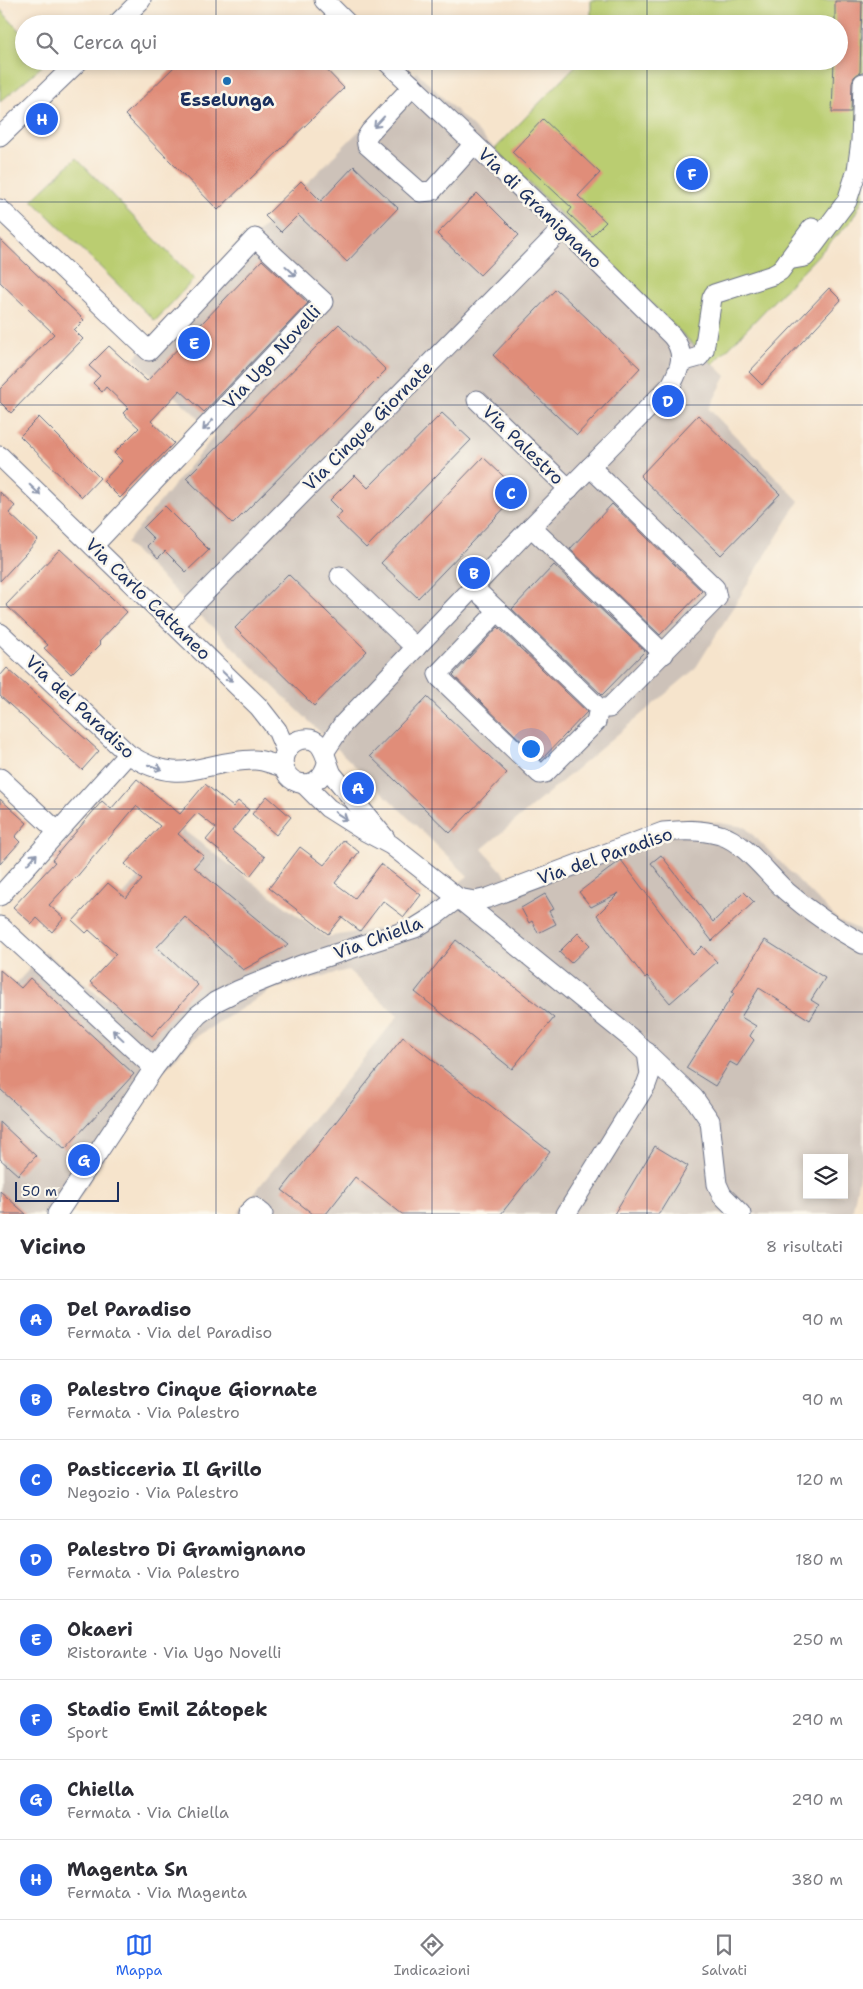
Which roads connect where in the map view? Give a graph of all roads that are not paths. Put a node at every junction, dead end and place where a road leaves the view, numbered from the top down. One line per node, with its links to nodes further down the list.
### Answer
1 (141, 0): 3 (street)
2 (324, 0): 4 (street)
3 (126, 15)
4 (339, 15)
5 (69, 70): 9 (street)
6 (396, 70): 8 (street, Via di Gramignano)
7 (863, 83): 14 (street)
8 (413, 86): 10 (street, Via di Gramignano); 10 (street, one-way to 10)
9 (0, 137)
10 (474, 144): 12 (street, Via di Gramignano)
11 (0, 209): 21 (street, Via Ugo Novelli, one-way to 21)
12 (563, 228): 15 (street, Via di Gramignano); 25 (street, Via Cinque Giornate)
13 (812, 228): 14 (street)
14 (788, 260): 15 (street)
15 (682, 362): 18 (street, Via Palestro)
16 (477, 400): 19 (street, Via Palestro)
17 (0, 456): 21 (street, Via Carlo Cattaneo, one-way to 21)
18 (590, 467): 19 (street, Via Palestro); 28 (street)
19 (569, 489): 20 (street, Via Palestro)
20 (531, 527): 23 (street, Via Palestro); 28 (street)
21 (94, 546): 25 (street, Via Carlo Cattaneo)
22 (340, 576): 27 (street)
23 (474, 588): 24 (street); 27 (street, Via Palestro)
24 (498, 611): 29 (street); 29 (street)
25 (174, 624): 32 (street, Via Carlo Cattaneo, one-way to 32)
26 (0, 633): 31 (street, Via del Paradiso)
27 (416, 648): 30 (street, Via Palestro)
28 (664, 654): 29 (street)
29 (599, 708)
30 (322, 752): 32 (street); 34 (street); 36 (street, Via del Paradiso)
31 (128, 754): 32 (street, Via del Paradiso, one-way to 32); 35 (street)
32 (285, 759): 34 (street, Via del Paradiso)
33 (0, 778): 35 (street)
34 (304, 784): 36 (street, Via del Paradiso, one-way to 36)
35 (57, 831): 37 (street, one-way to 35)
36 (391, 845): 38 (street, Via del Paradiso)
37 (0, 896)
38 (458, 898): 40 (street, Via del Paradiso); 41 (street); 42 (street, Via Chiella)
39 (0, 926): 42 (street, one-way to 39)
40 (863, 944)
41 (647, 1052): 46 (street); 47 (street)
42 (154, 1068): 43 (street, Via Chiella)
43 (57, 1214)
44 (247, 1214): 45 (street)
45 (263, 1214)
46 (566, 1214)
47 (741, 1214)

